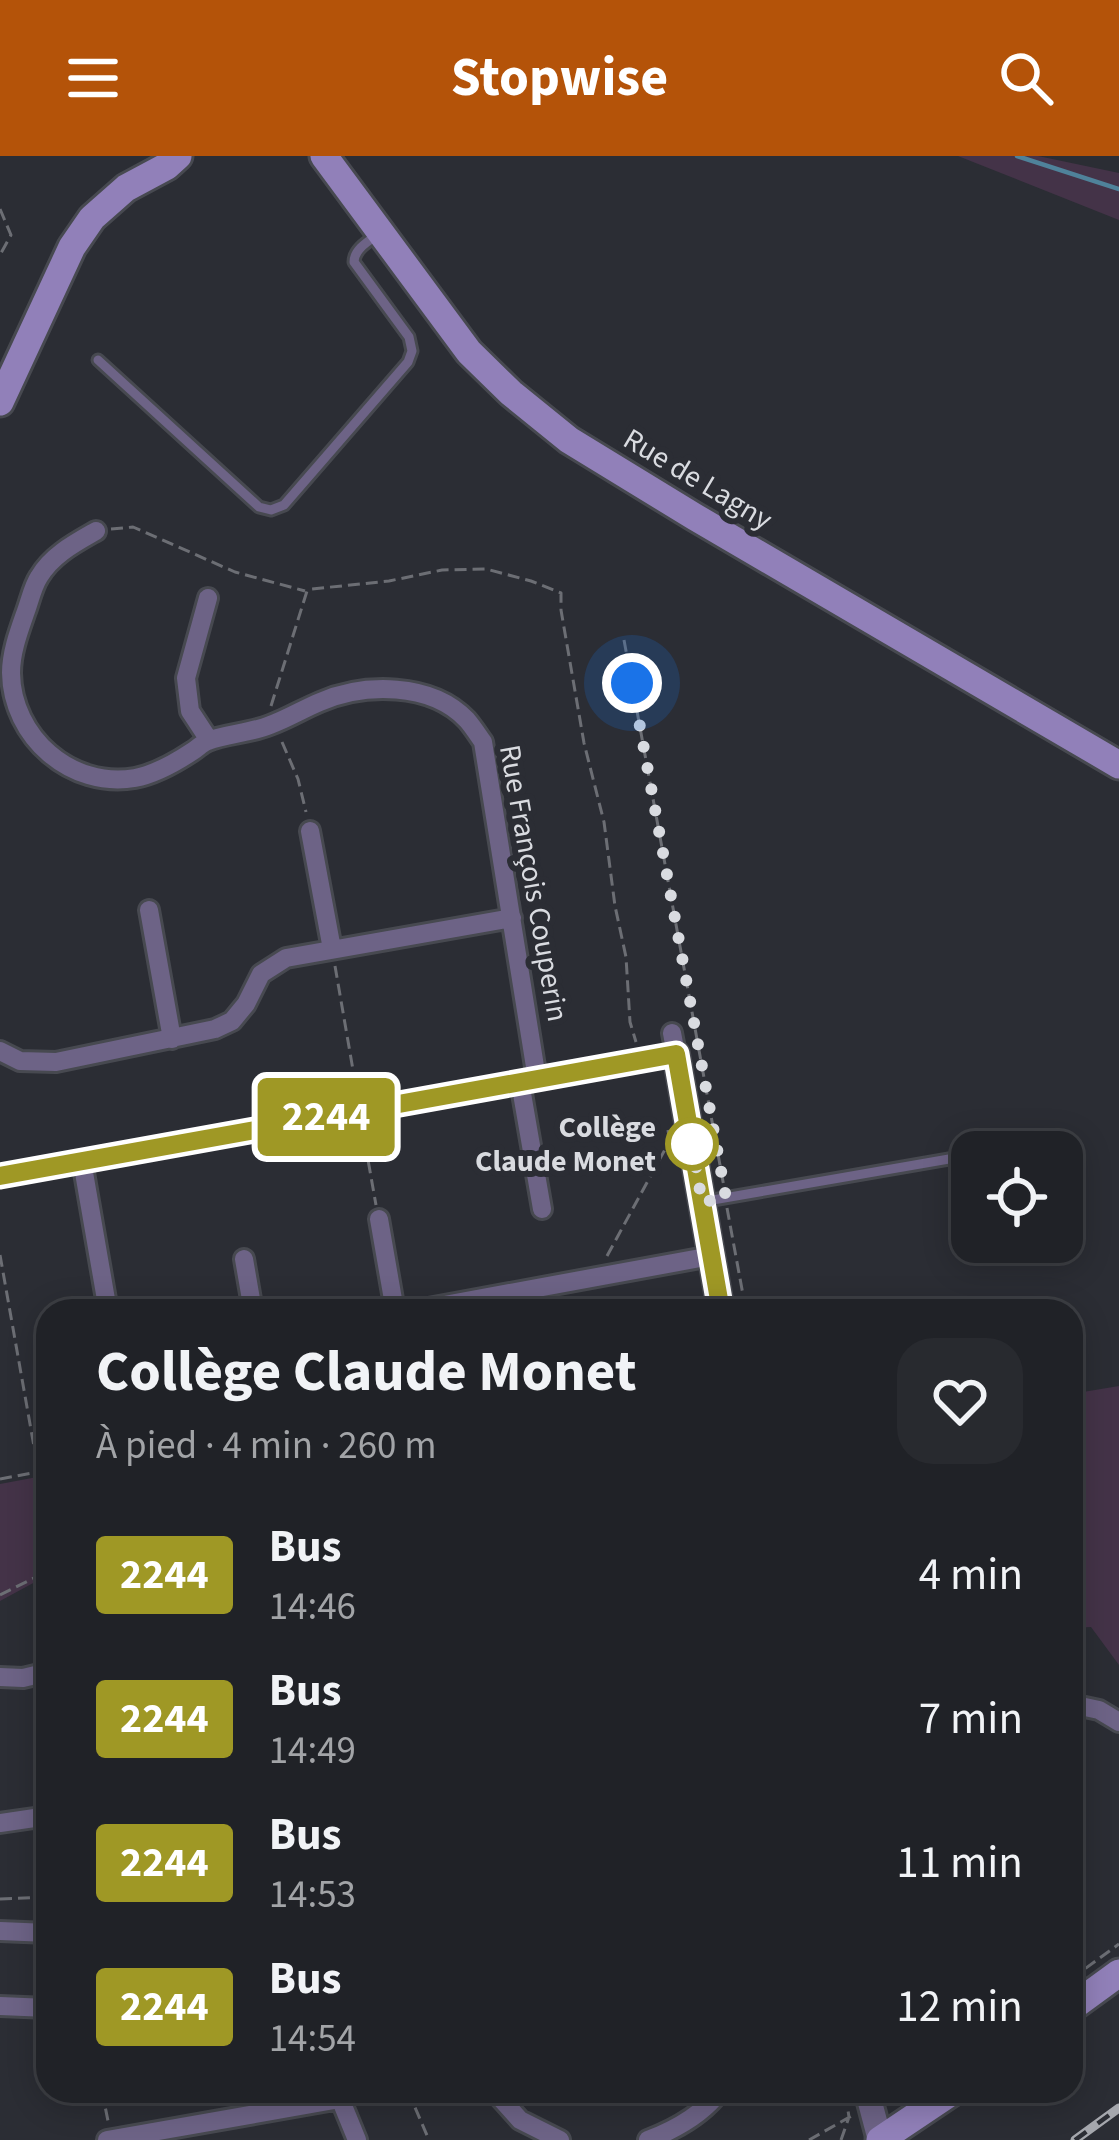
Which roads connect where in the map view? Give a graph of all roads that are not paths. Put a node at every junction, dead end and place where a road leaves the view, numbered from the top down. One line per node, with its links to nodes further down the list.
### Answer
1 (178, 156): 5 (main road)
2 (324, 156): 3 (main road, Rue de Lagny)
3 (381, 232): 4 (lane); 10 (main road, Rue de Lagny)
4 (98, 360)
5 (0, 402)
6 (96, 531): 8 (street)
7 (208, 598): 9 (street)
8 (9, 715): 9 (street, Rue François Couperin)
9 (208, 740): 13 (street, Rue François Couperin)
10 (1119, 765)
11 (310, 832): 14 (street)
12 (149, 910): 15 (street)
13 (512, 918): 14 (street); 18 (street, Rue François Couperin)
14 (332, 949): 15 (street)
15 (172, 1039): 17 (street)
16 (674, 1043): 18 (street); 22 (street)
17 (0, 1051)
18 (529, 1081): 20 (street); 23 (street, Rue François Couperin)
19 (951, 1160): 22 (lane)
20 (82, 1161): 21 (street); 27 (street)
21 (0, 1176)
22 (714, 1200): 25 (street)
23 (542, 1209)
24 (379, 1219): 29 (street)
25 (711, 1256): 30 (street); 31 (street)
26 (244, 1259): 28 (street)
27 (106, 1299)
28 (251, 1299)
29 (393, 1299)
30 (479, 1299)
31 (719, 1299)
32 (36, 1675): 33 (street)
33 (0, 1678)
34 (1083, 1707): 35 (street)
35 (1119, 1723)
36 (36, 1818): 37 (street)
37 (0, 1823)
38 (0, 1931): 39 (street)
39 (36, 1932)
40 (1119, 1973): 41 (main road)
41 (1083, 1999)
42 (0, 2006): 43 (street)
43 (36, 2008)
44 (298, 2103): 50 (street)
45 (342, 2103): 51 (street)
46 (505, 2103): 52 (street)
47 (709, 2103): 53 (street)
48 (935, 2103): 54 (main road)
49 (862, 2104): 54 (street)
50 (109, 2140)
51 (358, 2140)
52 (560, 2140)
53 (648, 2140)
54 (880, 2140)

